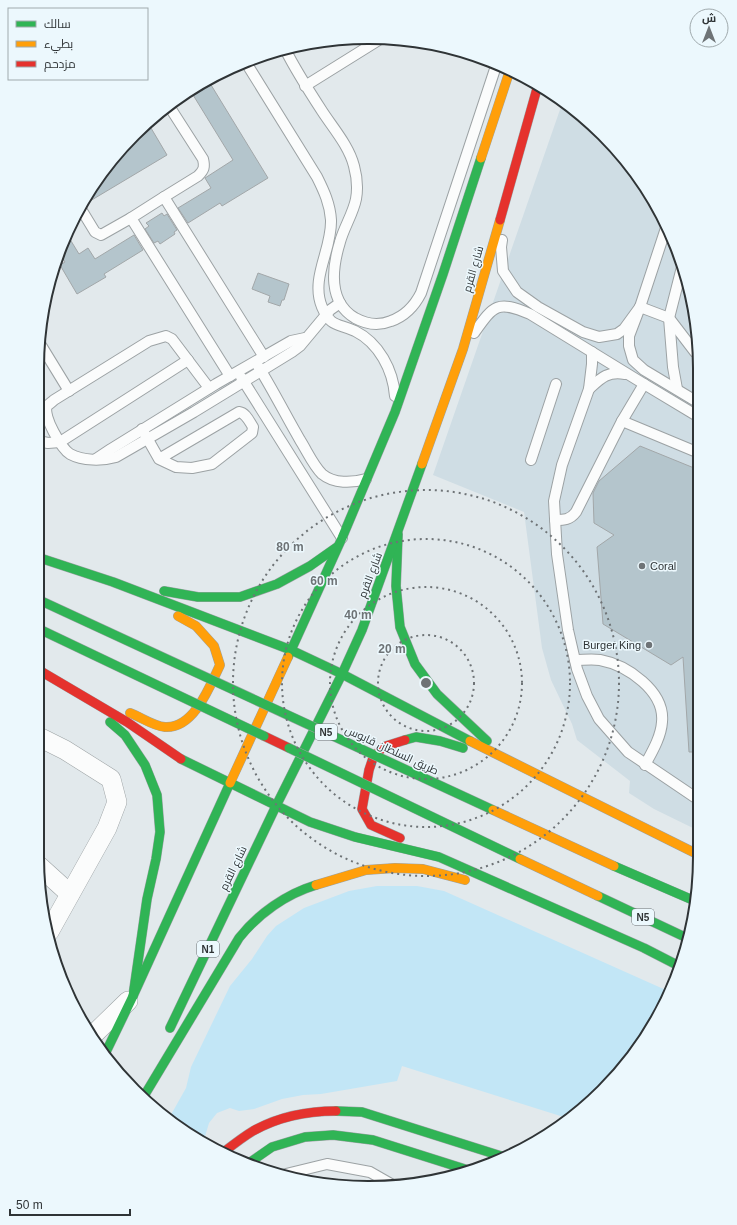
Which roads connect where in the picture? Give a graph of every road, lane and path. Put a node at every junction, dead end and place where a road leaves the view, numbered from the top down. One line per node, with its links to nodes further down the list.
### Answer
1 (372, 44): 6 (lane)
2 (287, 54): 6 (lane)
3 (249, 67): 14 (lane)
4 (495, 70): 17 (lane)
5 (508, 75): 39 (main road)
6 (305, 86): 15 (lane)
7 (536, 91): 9 (main road, شارع القرم)
8 (172, 110): 10 (lane)
9 (512, 177): 18 (lane); 23 (main road, شارع القرم)
10 (164, 197): 12 (lane); 27 (lane)
11 (83, 214): 12 (lane)
12 (131, 218): 29 (lane)
13 (664, 234): 18 (lane)
14 (328, 239): 15 (lane); 19 (lane)
15 (340, 242): 17 (lane)
16 (680, 277): 20 (lane)
17 (340, 303): 19 (lane)
18 (640, 307): 20 (lane); 36 (lane)
19 (326, 315): 21 (lane); 39 (lane)
20 (669, 318): 22 (lane); 36 (lane)
21 (305, 338): 27 (lane); 28 (lane)
22 (692, 348)
23 (463, 350): 25 (lane); 52 (main road, شارع القرم)
24 (45, 351): 37 (lane)
25 (592, 352): 30 (lane); 35 (lane)
26 (188, 360): 34 (lane); 37 (lane); 45 (lane)
27 (260, 360): 28 (lane); 29 (lane)
28 (261, 371): 31 (lane); 50 (lane)
29 (234, 374): 31 (lane); 34 (lane)
30 (628, 374): 33 (lane); 35 (lane)
31 (244, 382): 43 (lane); 53 (lane)
32 (556, 384): 49 (lane)
33 (644, 384): 40 (lane); 41 (lane)
34 (209, 388): 42 (lane)
35 (589, 389): 51 (lane)
36 (677, 389): 38 (lane)
37 (69, 390): 45 (lane)
38 (693, 399)
39 (395, 412): 50 (main road)
40 (693, 413)
41 (622, 421): 46 (lane); 51 (lane)
42 (142, 430): 43 (lane); 47 (lane)
43 (148, 439): 47 (lane); 48 (lane)
44 (44, 442): 45 (lane)
45 (60, 442): 47 (lane)
46 (693, 451)
47 (96, 459)
48 (160, 459): 48 (lane)
49 (531, 460)
50 (366, 479): 53 (main road)
51 (555, 520): 59 (lane)
52 (398, 534): 61 (main road, شارع القرم); 64 (main road)
53 (339, 542): 55 (main road); 58 (main road)
54 (44, 559): 55 (main road)
55 (113, 582): 58 (main road); 62 (main road)
56 (44, 602): 75 (main road, طريق السلطان قابوس / N5, bridge)
57 (44, 631): 77 (main road, N5, bridge)
58 (291, 650): 61 (main road); 66 (main road)
59 (575, 660): 65 (lane); 65 (lane)
60 (44, 673): 62 (main road)
61 (342, 674): 64 (main road); 68 (main road, شارع القرم)
62 (75, 691): 66 (main road); 80 (main road)
63 (44, 740): 74 (street)
64 (507, 760): 69 (main road); 70 (main road)
65 (645, 764): 67 (lane)
66 (230, 784): 68 (main road); 80 (main road)
67 (693, 796)
68 (276, 806): 70 (main road); 82 (main road, شارع القرم / N1)
69 (693, 852)
70 (439, 857): 78 (main road)
71 (45, 872): 74 (street)
72 (471, 882): 86 (main road)
73 (485, 888): 78 (main road)
74 (70, 894): 76 (street)
75 (690, 899)
76 (52, 928)
77 (683, 936)
78 (644, 948): 79 (main road)
79 (675, 964)
80 (133, 996): 81 (street); 83 (main road)
81 (96, 1032)
82 (166, 1035)
83 (107, 1049)
84 (153, 1064): 85 (main road)
85 (141, 1088)
86 (146, 1092)
87 (227, 1149): 88 (main road)
88 (496, 1155)
89 (254, 1160): 90 (main road)
90 (460, 1168)
91 (294, 1172): 92 (lane)
92 (381, 1180)

